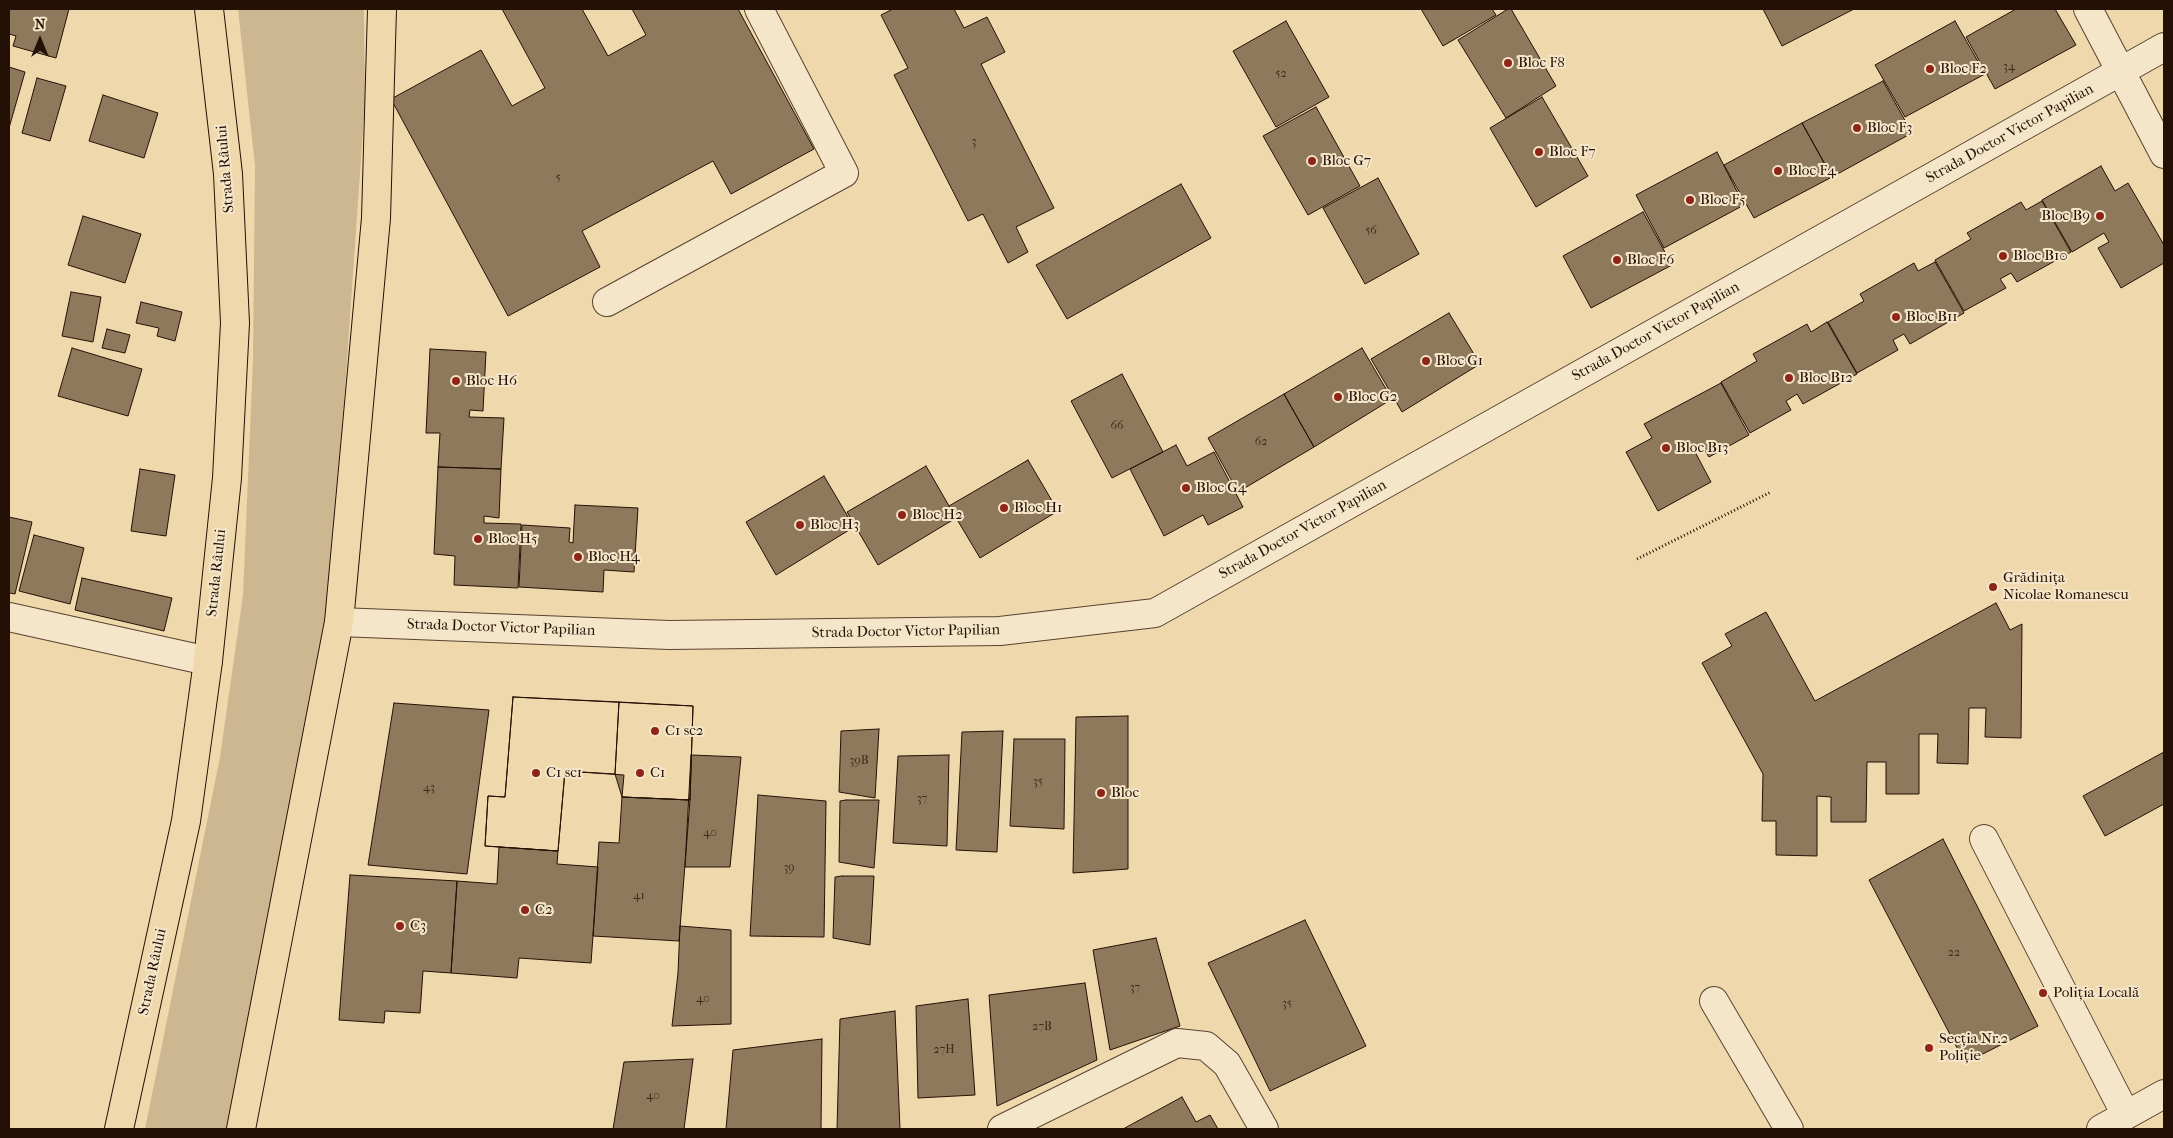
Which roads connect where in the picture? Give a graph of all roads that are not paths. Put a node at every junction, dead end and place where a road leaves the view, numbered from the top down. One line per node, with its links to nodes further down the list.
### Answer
1 (209, 9): 11 (main road, Strada Râului)
2 (382, 9): 10 (main road)
3 (759, 9): 8 (street)
4 (2088, 9): 6 (street)
5 (2164, 47): 6 (street, Strada Doctor Victor Papilian)
6 (2121, 72): 7 (street); 10 (street, Strada Doctor Victor Papilian)
7 (2164, 154)
8 (607, 302)
9 (9, 617): 11 (street)
10 (339, 622): 17 (main road)
11 (208, 661): 16 (main road, Strada Râului)
12 (1984, 839): 15 (street)
13 (1714, 1001): 20 (street)
14 (2164, 1094): 15 (street)
15 (2126, 1115): 21 (street)
16 (119, 1129)
17 (241, 1129)
18 (1002, 1129): 19 (street)
19 (1264, 1129)
20 (1789, 1129)
21 (2101, 1129)

